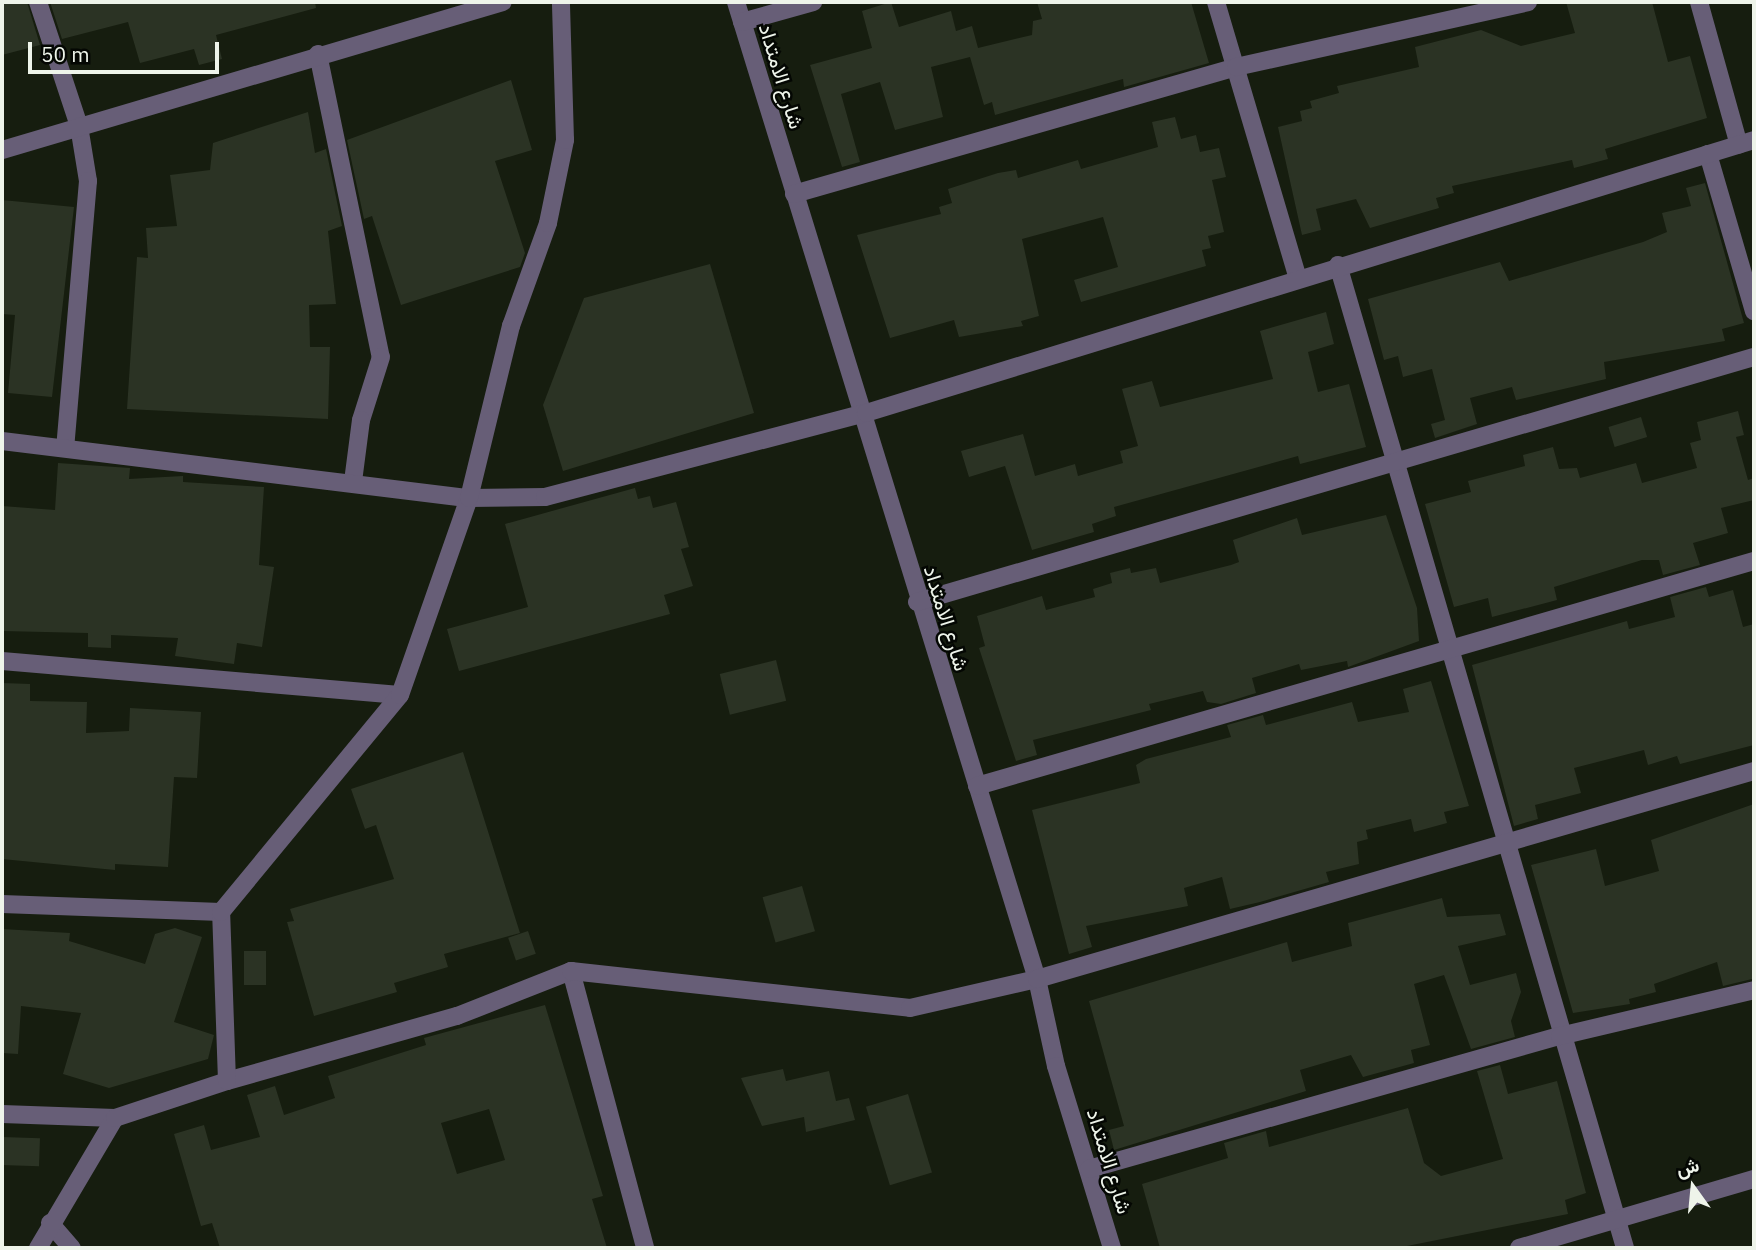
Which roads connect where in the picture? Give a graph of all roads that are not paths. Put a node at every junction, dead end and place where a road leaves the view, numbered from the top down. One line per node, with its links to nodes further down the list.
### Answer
1 (38, 2): 13 (street)
2 (503, 2): 11 (street)
3 (561, 2): 27 (street)
4 (736, 2): 10 (street, شارع الامتداد)
5 (813, 2): 10 (street)
6 (1216, 2): 12 (street)
7 (1528, 2): 9 (street)
8 (1699, 2): 14 (street)
9 (1501, 5): 12 (street)
10 (742, 22): 17 (street, شارع الامتداد)
11 (318, 54): 13 (street); 26 (street)
12 (1236, 67): 17 (street); 19 (street)
13 (79, 126): 15 (street); 24 (street)
14 (1746, 142): 16 (street)
15 (2, 150)
16 (1708, 154): 18 (street); 20 (street)
17 (794, 194): 22 (street, شارع الامتداد)
18 (1338, 265): 19 (street); 25 (street)
19 (1298, 278): 22 (street)
20 (1754, 311)
21 (1754, 357): 25 (street)
22 (866, 412): 27 (street); 29 (street, شارع الامتداد)
23 (2, 441): 24 (street)
24 (65, 448): 26 (street)
25 (1398, 463): 29 (street); 30 (street)
26 (353, 482): 27 (street)
27 (469, 498): 32 (street)
28 (1754, 561): 30 (street)
29 (917, 601): 34 (street, شارع الامتداد)
30 (1453, 649): 34 (street); 35 (street)
31 (2, 661): 32 (street)
32 (400, 695): 37 (street)
33 (1754, 771): 35 (street)
34 (977, 786): 39 (street, شارع الامتداد)
35 (1509, 845): 39 (street); 41 (street)
36 (2, 904): 37 (street)
37 (221, 912): 42 (street)
38 (571, 971): 39 (street); 42 (street); 51 (street)
39 (1037, 979): 45 (street, شارع الامتداد)
40 (1754, 990): 41 (street)
41 (1560, 1036): 45 (street); 47 (street)
42 (228, 1081): 44 (street)
43 (2, 1114): 44 (street)
44 (115, 1118): 48 (street)
45 (1089, 1170): 52 (street, شارع الامتداد)
46 (1754, 1179): 47 (street)
47 (1618, 1221): 53 (street); 54 (street)
48 (50, 1223): 49 (street); 50 (street)
49 (38, 1248)
50 (72, 1248)
51 (645, 1248)
52 (1112, 1248)
53 (1519, 1248)
54 (1625, 1248)

